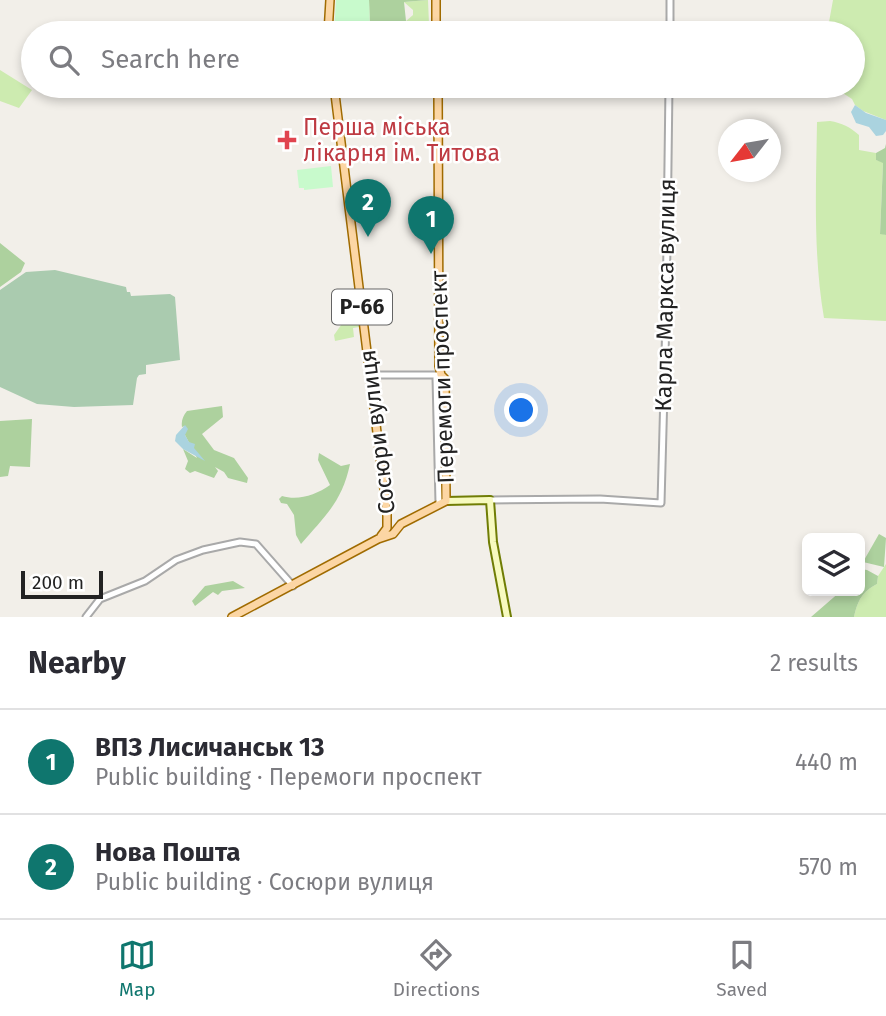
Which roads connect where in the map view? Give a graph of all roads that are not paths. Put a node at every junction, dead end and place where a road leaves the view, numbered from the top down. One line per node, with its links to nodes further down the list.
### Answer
1 (330, 0): 4 (main road)
2 (436, 0): 5 (main road)
3 (670, 0): 6 (street)
4 (329, 21)
5 (436, 21)
6 (670, 21)
7 (335, 98): 10 (main road, Сосюри вулиця / Р-66)
8 (438, 98): 11 (main road, Перемоги проспект)
9 (669, 98): 12 (street, Карла Маркса вулиця)
10 (370, 375): 11 (street); 14 (main road, Сосюри вулиця / Р-66)
11 (436, 376): 13 (main road, Перемоги проспект)
12 (491, 500): 13 (main road); 18 (main road)
13 (443, 502): 14 (main road)
14 (392, 529): 15 (main road)
15 (293, 586): 16 (street); 17 (main road)
16 (86, 617)
17 (232, 617)
18 (507, 617)

